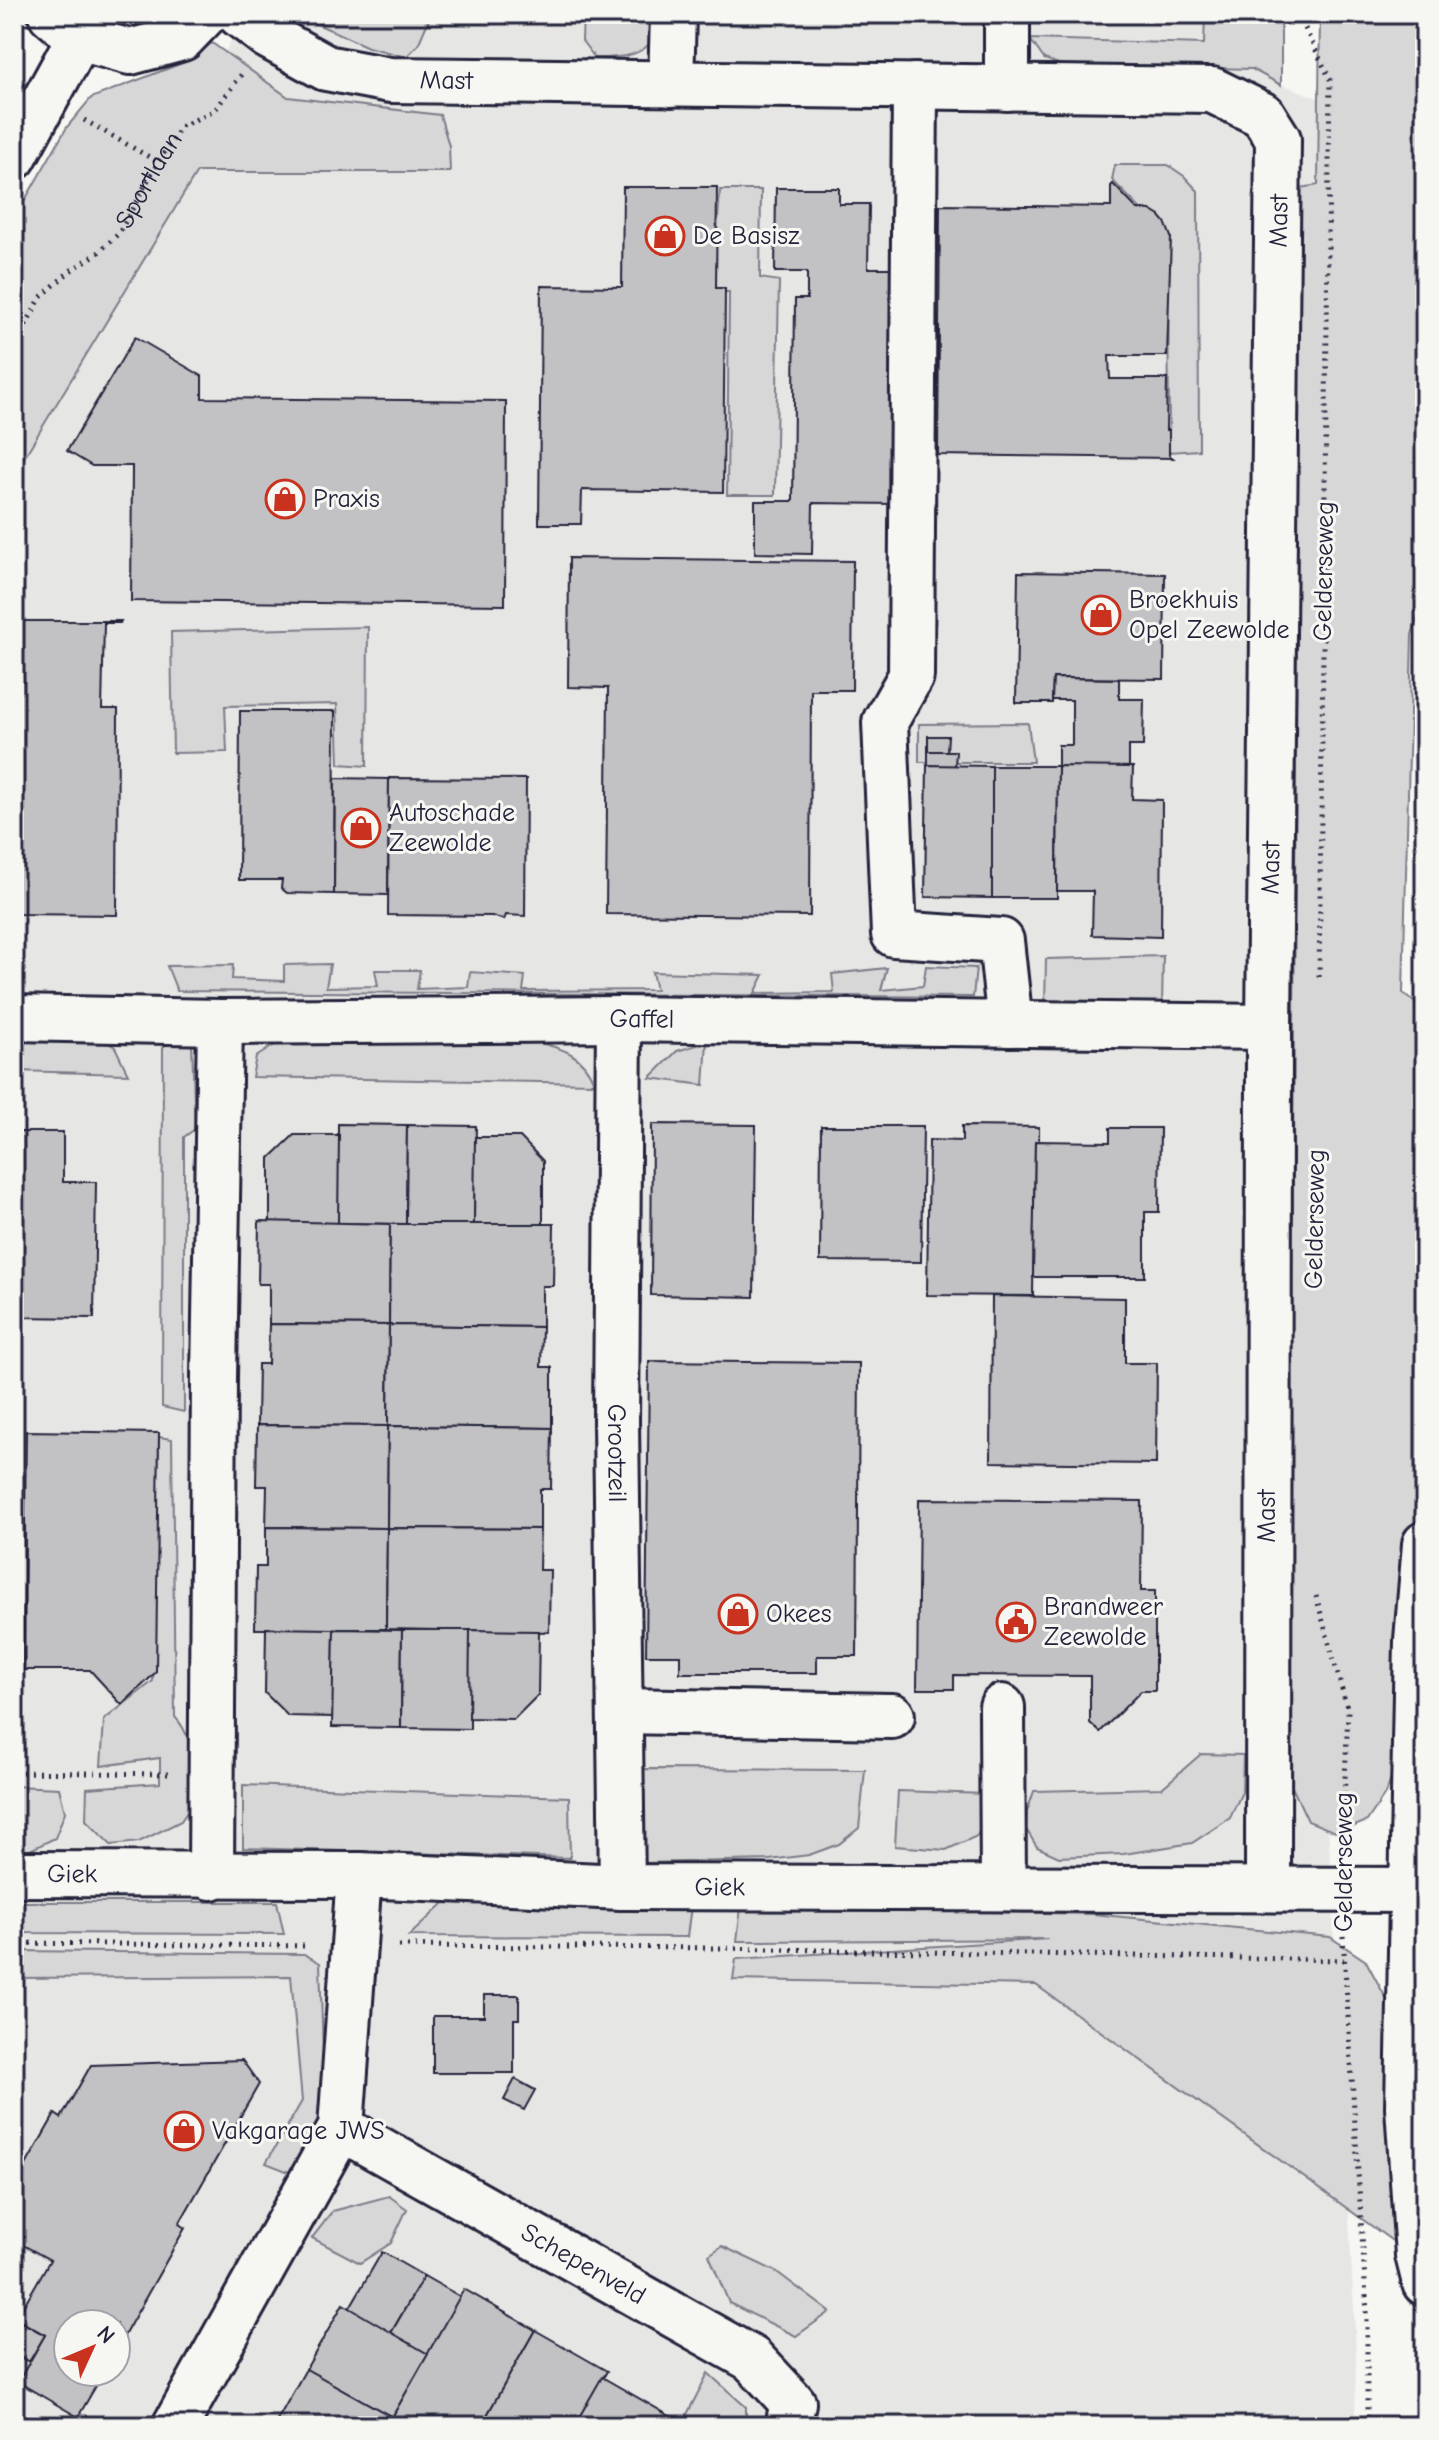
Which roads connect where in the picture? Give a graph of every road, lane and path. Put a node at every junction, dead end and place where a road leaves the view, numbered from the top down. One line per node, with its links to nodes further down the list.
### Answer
1 (205, 14): 6 (street)
2 (673, 14): 7 (street)
3 (1007, 14): 9 (street)
4 (1298, 14): 12 (path, Gelderseweg)
5 (254, 25): 7 (street, Mast); 11 (path, Sportlaan)
6 (65, 26): 10 (street)
7 (671, 84): 8 (street, Mast)
8 (915, 86): 9 (street, Mast); 16 (street)
9 (1007, 88): 17 (street, Mast)
10 (14, 157)
11 (14, 346)
12 (1318, 988)
13 (14, 1018): 15 (street, Gaffel)
14 (619, 1019): 15 (street, Gaffel); 16 (street, Gaffel); 21 (street, Grootzeil)
15 (220, 1022): 24 (street)
16 (1010, 1024): 17 (street, Gaffel)
17 (1269, 1027): 30 (street, Mast)
18 (1425, 1544): 32 (street)
19 (1314, 1589): 31 (path, Gelderseweg)
20 (1002, 1707): 29 (street)
21 (620, 1711): 22 (street); 28 (street, Grootzeil)
22 (892, 1716)
23 (14, 1772): 24 (path)
24 (213, 1774): 27 (street)
25 (14, 1874): 27 (street, Giek)
26 (359, 1875): 27 (street, Giek); 28 (street, Giek); 34 (street)
27 (211, 1877)
28 (622, 1887): 29 (street, Giek)
29 (1003, 1888): 30 (street, Giek)
30 (1268, 1888): 31 (street, Giek)
31 (1340, 1890): 32 (street, Giek); 35 (path, Gelderseweg)
32 (1418, 1890): 37 (street)
33 (14, 1943): 34 (path)
34 (354, 1946): 35 (path); 36 (street)
35 (1344, 1960): 40 (path, Gelderseweg)
36 (341, 2128): 38 (street); 39 (street, Schepenveld)
37 (1425, 2283)
38 (175, 2426)
39 (788, 2426)
40 (1367, 2426)

